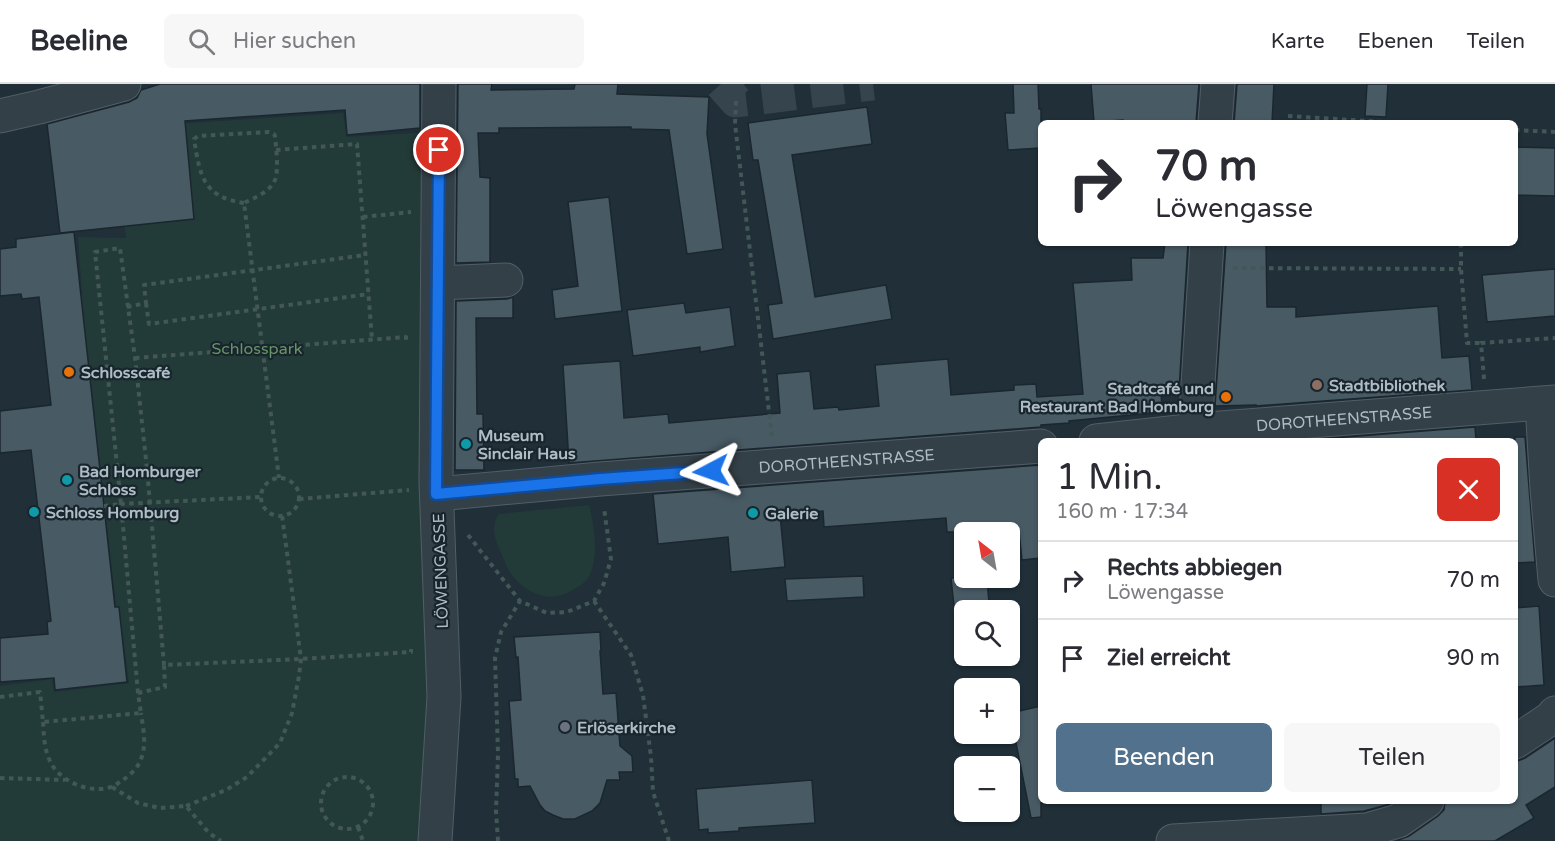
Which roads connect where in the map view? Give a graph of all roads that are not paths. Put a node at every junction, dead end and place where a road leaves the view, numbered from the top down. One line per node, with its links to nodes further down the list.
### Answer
1 (124, 84): 4 (street)
2 (439, 84): 8 (street, LÖWENGASSE)
3 (1218, 84): 5 (street)
4 (0, 116)
5 (1215, 120)
6 (1206, 256): 10 (street)
7 (507, 280): 8 (street)
8 (438, 283): 13 (street, LÖWENGASSE)
9 (1549, 403): 10 (street, DOROTHEENSTRASSE); 14 (street)
10 (1203, 433): 11 (street, DOROTHEENSTRASSE)
11 (1136, 438)
12 (1038, 446): 13 (street, DOROTHEENSTRASSE)
13 (423, 492): 18 (street, LÖWENGASSE)
14 (1555, 580)
15 (1555, 713): 16 (street)
16 (1518, 740)
17 (1423, 804): 19 (street)
18 (435, 841)
19 (1173, 841)

